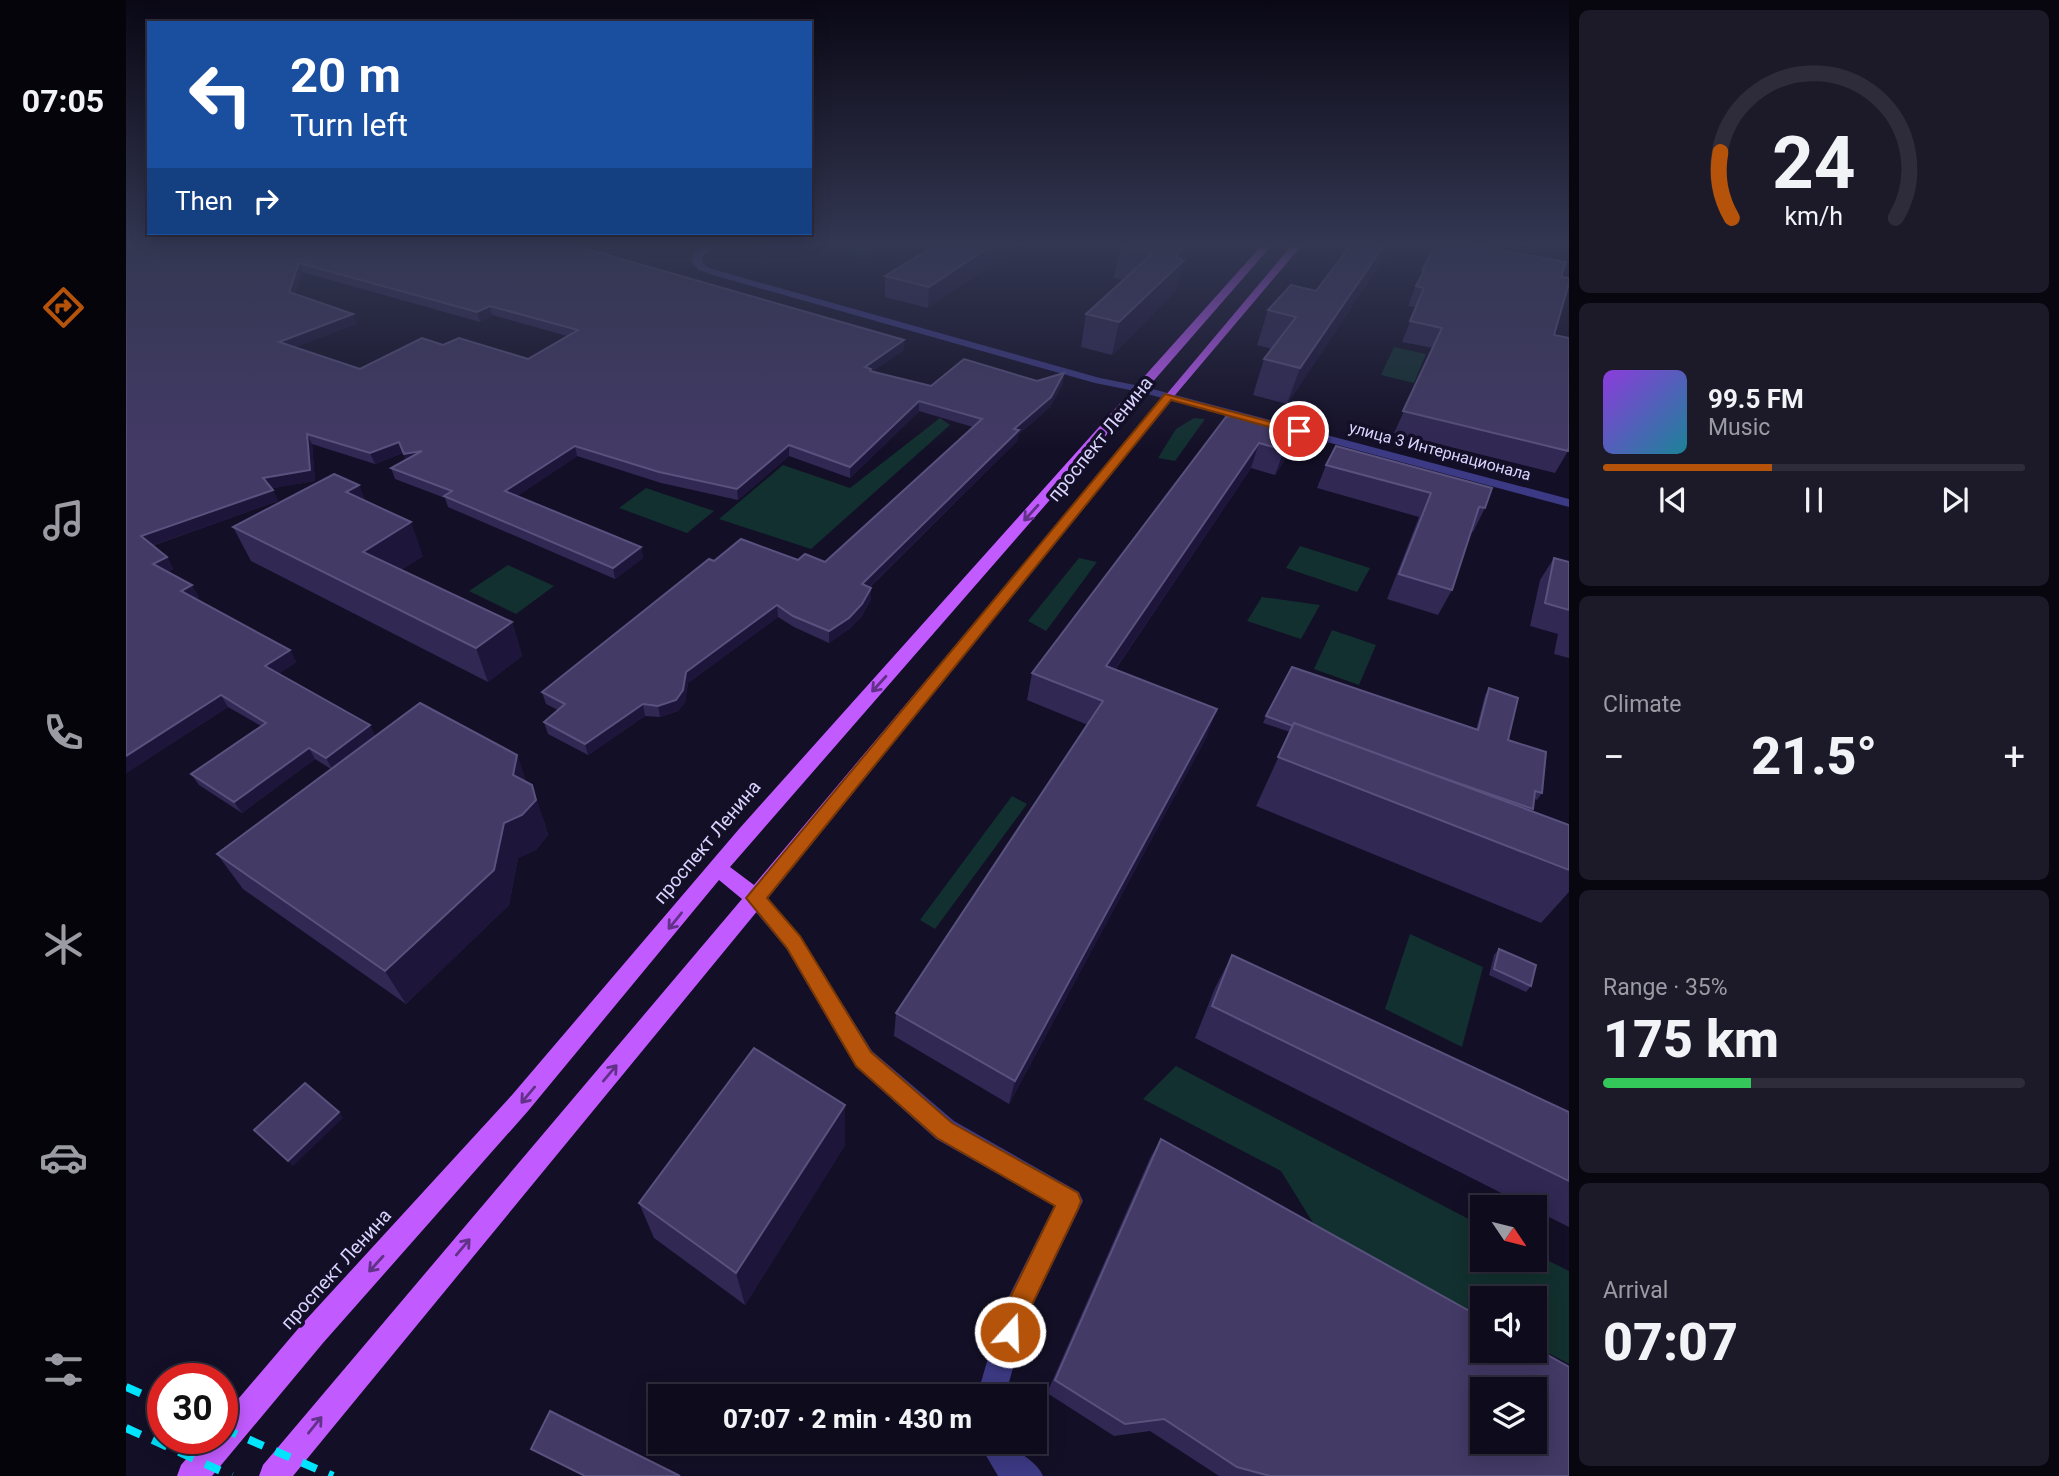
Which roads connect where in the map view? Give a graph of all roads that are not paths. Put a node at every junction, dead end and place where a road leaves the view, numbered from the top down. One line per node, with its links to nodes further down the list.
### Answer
1 (861, 314): 4 (street, улица 3 Интернационала)
2 (1207, 314): 4 (main road, проспект Ленина)
3 (1238, 314): 5 (main road, проспект Ленина)
4 (1141, 389): 5 (street, улица 3 Интернационала); 7 (main road, проспект Ленина, one-way to 7)
5 (1168, 396): 6 (street, улица 3 Интернационала); 8 (main road, проспект Ленина)
6 (1569, 503)
7 (718, 868): 8 (main road); 11 (main road, проспект Ленина, one-way to 11)
8 (756, 898): 9 (street); 12 (main road, проспект Ленина, one-way to 8)
9 (994, 1384)
10 (1001, 1454): 13 (street)
11 (192, 1476)
12 (274, 1476)
13 (1028, 1476)

